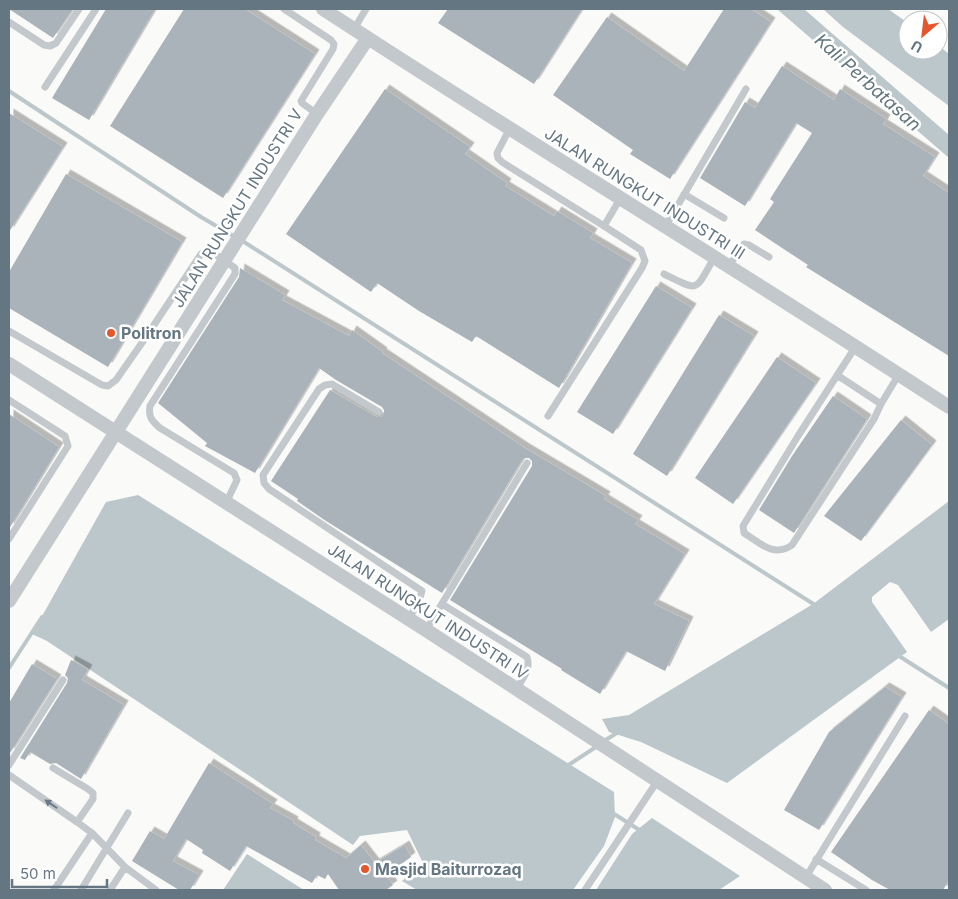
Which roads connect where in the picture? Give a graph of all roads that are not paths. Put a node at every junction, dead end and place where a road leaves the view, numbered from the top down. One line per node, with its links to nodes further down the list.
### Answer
1 (79, 9): 6 (lane)
2 (96, 9): 9 (lane)
3 (284, 9): 11 (lane)
4 (323, 9): 7 (street, JALAN RUNGKUT INDUSTRI III)
5 (366, 9): 7 (lane)
6 (9, 22)
7 (354, 29): 8 (street, JALAN RUNGKUT INDUSTRI III)
8 (368, 38): 11 (street, JALAN RUNGKUT INDUSTRI V); 12 (street, JALAN RUNGKUT INDUSTRI III)
9 (45, 87)
10 (746, 89): 13 (lane)
11 (317, 114): 20 (street, JALAN RUNGKUT INDUSTRI V)
12 (510, 128): 14 (street, JALAN RUNGKUT INDUSTRI III); 16 (lane)
13 (684, 194): 15 (lane); 17 (lane)
14 (620, 199): 16 (lane); 17 (street, JALAN RUNGKUT INDUSTRI III)
15 (724, 218)
16 (604, 226): 32 (lane)
17 (665, 227): 19 (street, JALAN RUNGKUT INDUSTRI III)
18 (769, 257): 21 (lane)
19 (714, 258): 21 (street, JALAN RUNGKUT INDUSTRI III); 22 (lane)
20 (225, 261): 23 (lane); 33 (street, JALAN RUNGKUT INDUSTRI V); 35 (lane)
21 (728, 267): 24 (street, JALAN RUNGKUT INDUSTRI III)
22 (664, 274)
23 (9, 332)
24 (856, 346): 26 (street, JALAN RUNGKUT INDUSTRI III); 27 (lane)
25 (9, 364): 33 (street, JALAN RUNGKUT INDUSTRI IV)
26 (899, 374): 29 (lane); 30 (street, JALAN RUNGKUT INDUSTRI III)
27 (837, 375): 29 (lane); 29 (lane)
28 (9, 400): 36 (lane)
29 (881, 404)
30 (949, 407)
31 (379, 412): 39 (lane)
32 (548, 416)
33 (116, 433): 35 (street, JALAN RUNGKUT INDUSTRI IV); 37 (street, JALAN RUNGKUT INDUSTRI V)
34 (527, 463): 38 (lane)
35 (226, 503): 39 (street, JALAN RUNGKUT INDUSTRI IV)
36 (9, 539)
37 (9, 601)
38 (442, 604): 40 (lane); 42 (lane)
39 (408, 619): 40 (street, JALAN RUNGKUT INDUSTRI IV)
40 (426, 630): 42 (street, JALAN RUNGKUT INDUSTRI IV)
41 (63, 680): 44 (lane)
42 (517, 688): 47 (street, JALAN RUNGKUT INDUSTRI IV)
43 (905, 716): 52 (lane)
44 (9, 765)
45 (53, 768): 49 (lane)
46 (9, 775): 49 (lane, one-way to 46)
47 (658, 780): 54 (street, JALAN RUNGKUT INDUSTRI IV); 61 (lane)
48 (128, 813): 51 (lane)
49 (77, 822): 50 (lane)
50 (92, 833): 51 (lane); 56 (lane)
51 (107, 850): 53 (lane); 57 (lane)
52 (816, 859): 54 (lane); 63 (lane)
53 (125, 868): 55 (lane); 58 (lane)
54 (806, 878): 62 (street, JALAN RUNGKUT INDUSTRI IV)
55 (147, 883): 59 (lane); 60 (lane)
56 (54, 890)
57 (81, 890)
58 (110, 890)
59 (142, 890)
60 (156, 890)
61 (585, 890)
62 (825, 890)
63 (866, 890)

